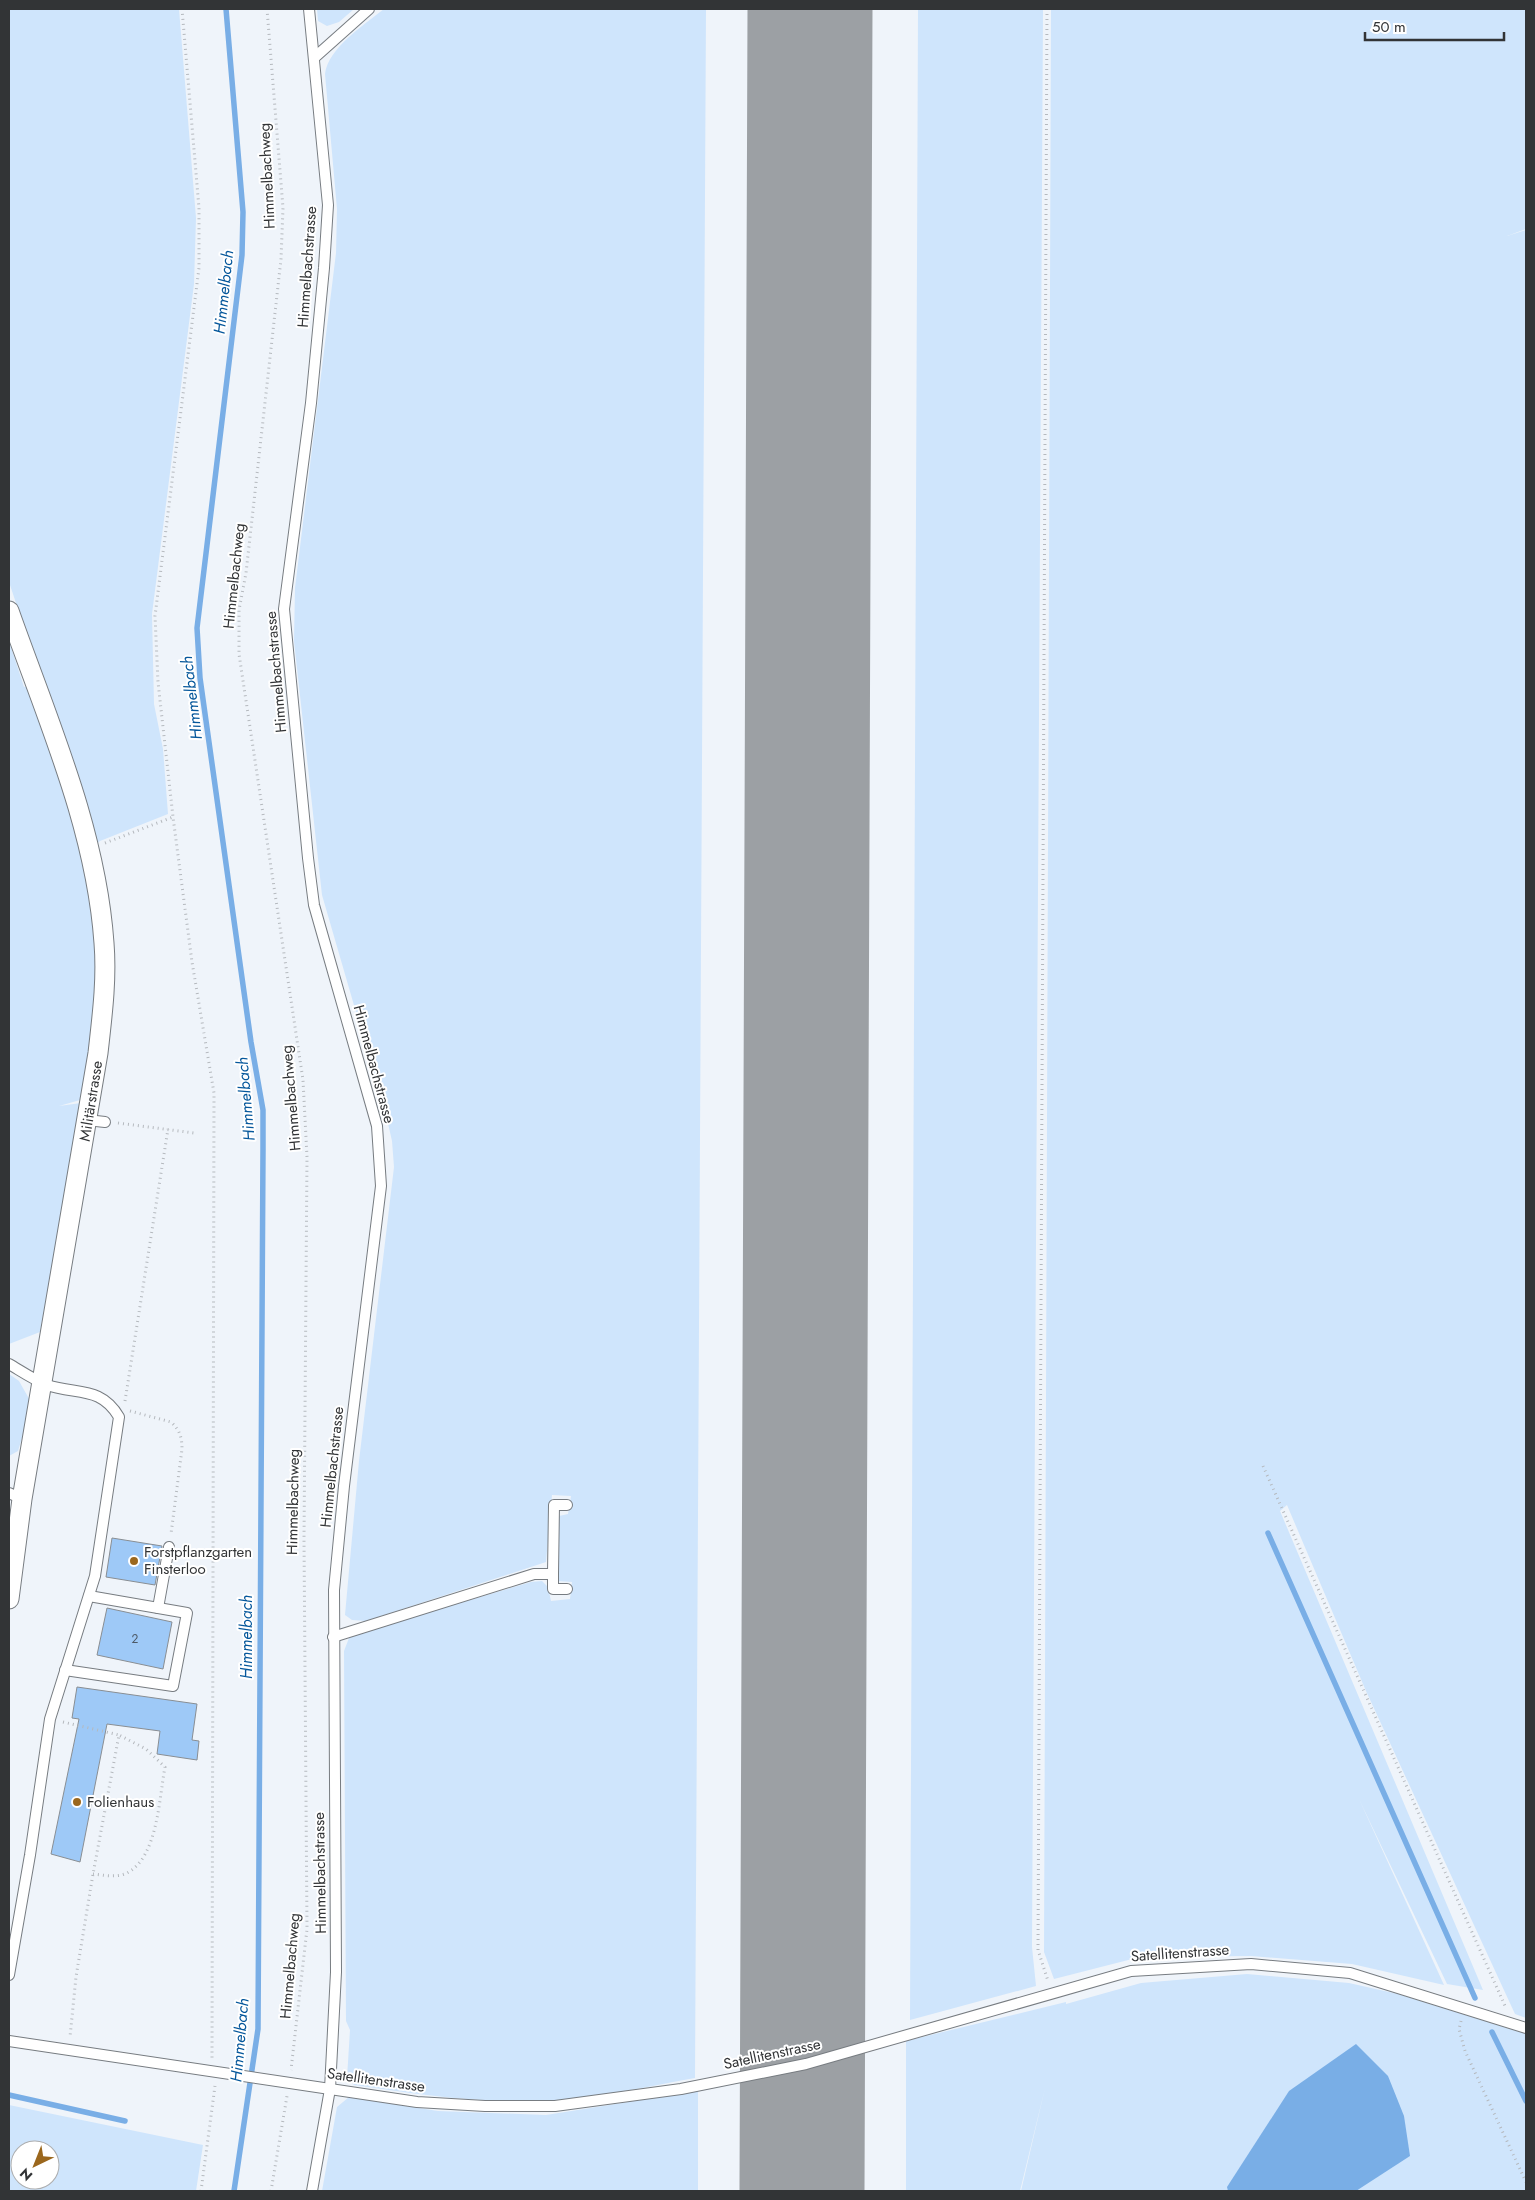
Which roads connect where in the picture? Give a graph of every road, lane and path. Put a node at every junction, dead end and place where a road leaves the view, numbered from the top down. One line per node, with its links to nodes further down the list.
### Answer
1 (182, 9): 8 (path)
2 (266, 9): 37 (path, Himmelbachweg)
3 (309, 9): 6 (lane, Himmelbachstrasse)
4 (369, 9): 6 (lane)
5 (1047, 9): 30 (path)
6 (314, 58): 24 (lane, Himmelbachstrasse)
7 (9, 611): 9 (street, Militärstrasse)
8 (173, 817): 9 (path); 36 (path)
9 (90, 849): 10 (street, Militärstrasse)
10 (96, 1121): 11 (path); 14 (street, Militärstrasse)
11 (168, 1130): 12 (path); 18 (path)
12 (194, 1133)
13 (9, 1364): 14 (lane)
14 (44, 1383): 16 (street, Militärstrasse); 21 (lane)
15 (1263, 1466): 32 (path)
16 (15, 1496): 22 (street, Militärstrasse)
17 (567, 1505): 19 (lane)
18 (169, 1547): 23 (lane)
19 (553, 1574): 20 (lane); 24 (lane)
20 (567, 1589)
21 (89, 1596): 23 (lane); 25 (lane)
22 (9, 1599)
23 (158, 1608): 25 (lane)
24 (333, 1637): 38 (lane, Himmelbachstrasse)
25 (65, 1670): 26 (lane)
26 (50, 1719): 27 (path); 29 (lane)
27 (119, 1735): 28 (path); 28 (path)
28 (92, 1874): 35 (path)
29 (9, 1976)
30 (1052, 1994): 31 (lane, Satellitenstrasse); 38 (lane, Satellitenstrasse)
31 (1464, 2009): 32 (lane, Satellitenstrasse); 39 (path)
32 (1514, 2024): 33 (lane, Satellitenstrasse)
33 (1526, 2028)
34 (9, 2041): 35 (lane, Satellitenstrasse)
35 (67, 2050): 36 (lane, Satellitenstrasse)
36 (221, 2073): 37 (lane, Satellitenstrasse); 40 (path)
37 (289, 2084): 38 (lane, Satellitenstrasse); 41 (path, Himmelbachweg)
38 (330, 2089): 42 (lane, Himmelbachstrasse)
39 (1526, 2182)
40 (201, 2191)
41 (271, 2191)
42 (312, 2191)

